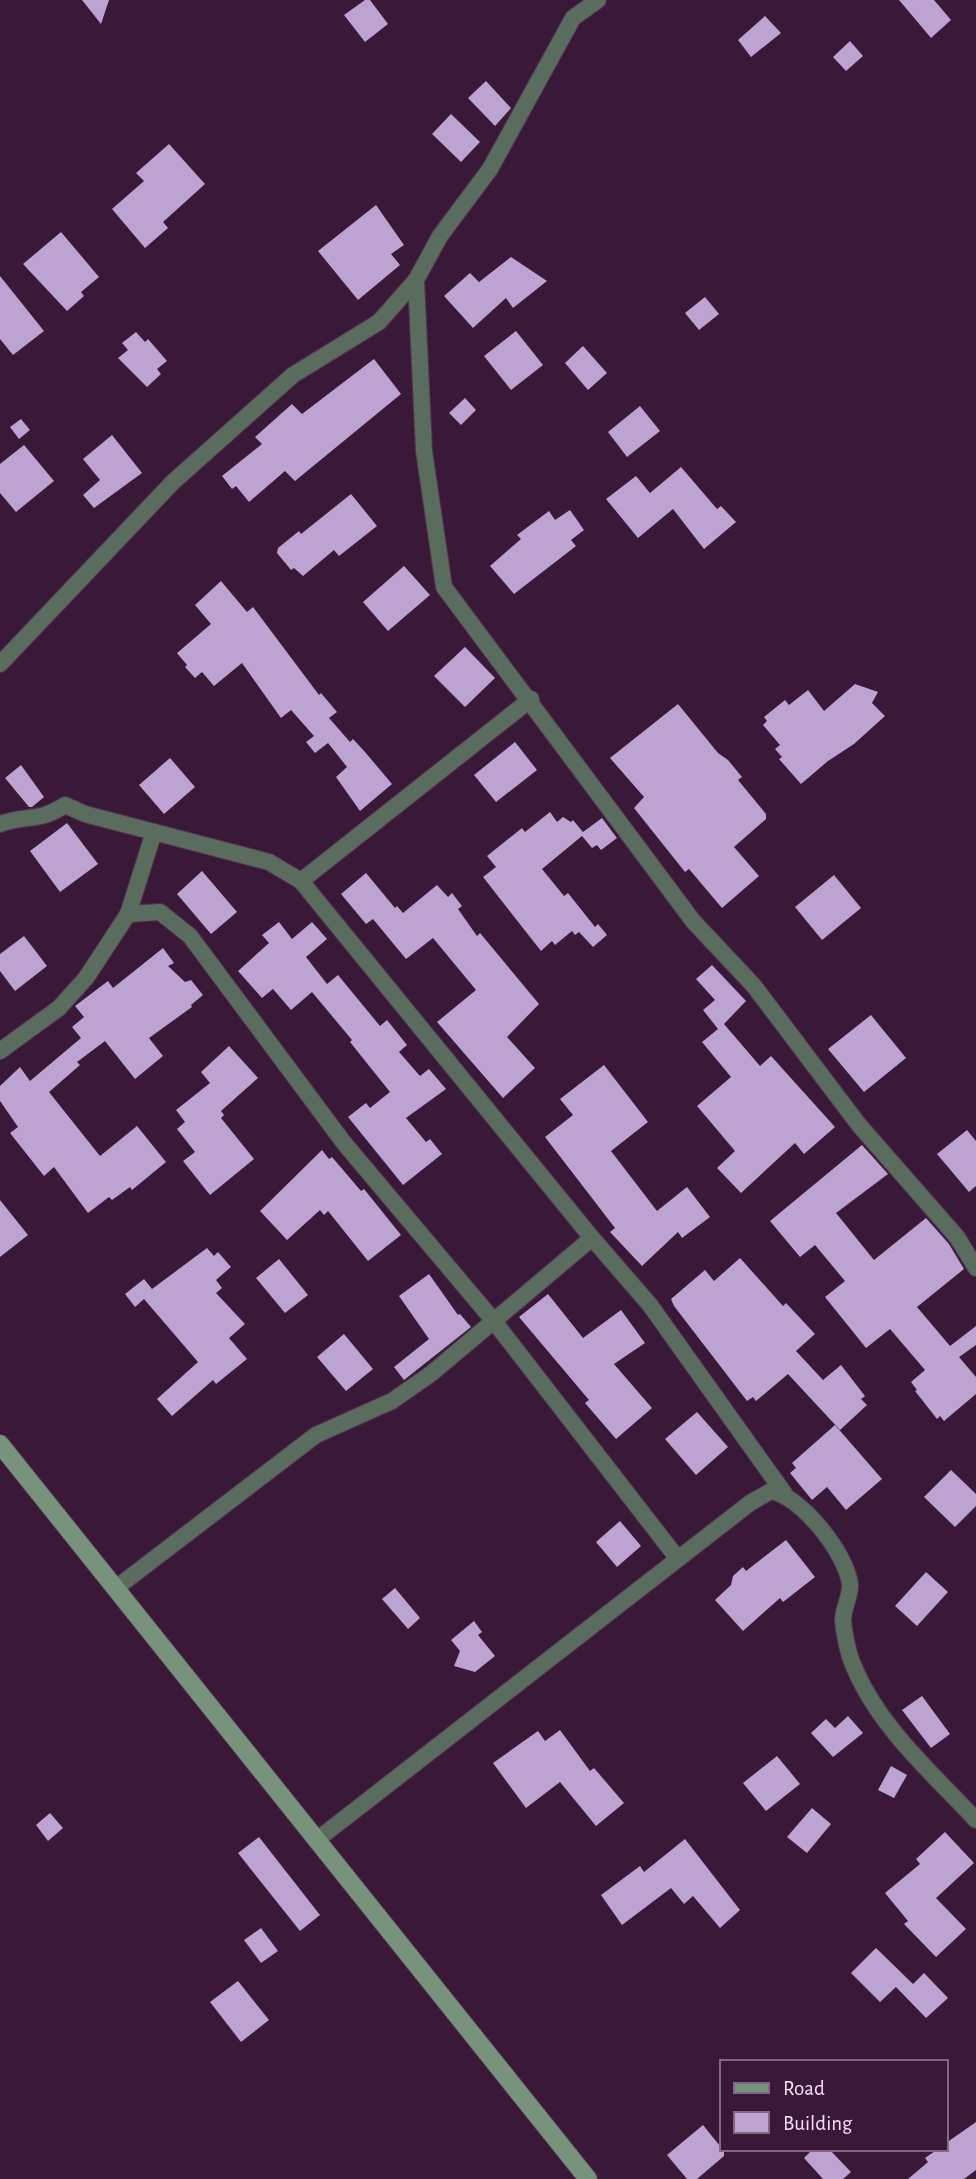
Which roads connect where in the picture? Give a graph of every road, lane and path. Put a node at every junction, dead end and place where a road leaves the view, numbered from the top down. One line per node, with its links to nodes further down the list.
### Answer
1 (598, 0): 2 (street)
2 (416, 280): 3 (street); 4 (street)
3 (0, 664)
4 (531, 699): 7 (street); 11 (street)
5 (0, 824): 6 (street)
6 (154, 832): 7 (street); 8 (street)
7 (301, 881): 10 (street)
8 (128, 914): 9 (street); 12 (street)
9 (0, 1051)
10 (592, 1238): 12 (street); 14 (street)
11 (976, 1268)
12 (493, 1320): 15 (street); 16 (street)
13 (0, 1444): 16 (street)
14 (784, 1493): 15 (street); 17 (street)
15 (678, 1559): 18 (street)
16 (116, 1588): 18 (street)
17 (976, 1820)
18 (318, 1839): 19 (street)
19 (587, 2179)

